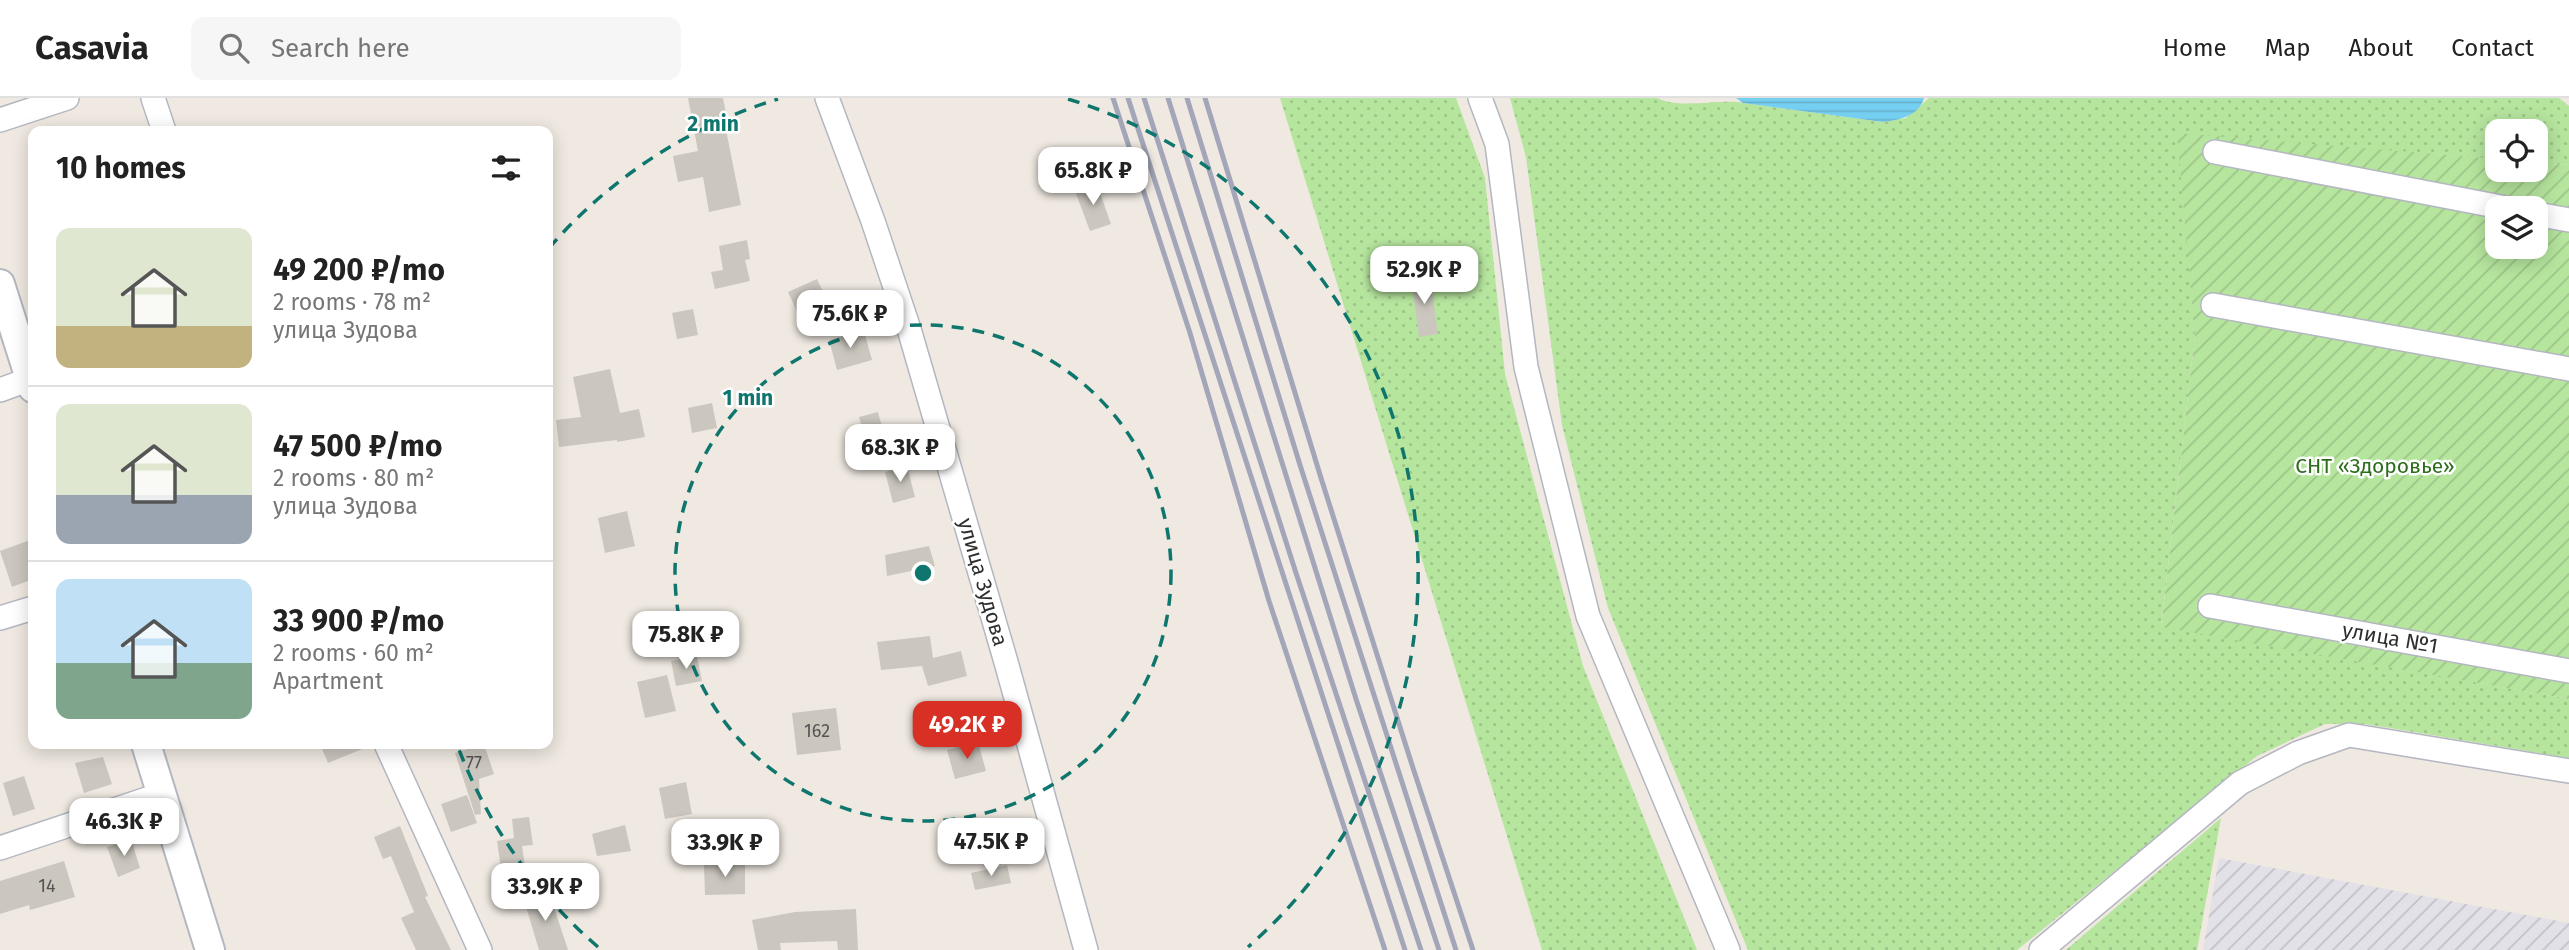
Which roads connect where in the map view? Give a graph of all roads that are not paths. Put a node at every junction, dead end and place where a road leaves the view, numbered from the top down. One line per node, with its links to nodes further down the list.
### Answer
1 (67, 98): 5 (street)
2 (153, 98): 6 (street)
3 (827, 98): 28 (street, улица Зудова)
4 (1480, 98): 29 (street)
5 (0, 120)
6 (162, 126)
7 (2215, 152): 8 (street)
8 (2485, 204)
9 (2548, 216): 10 (street)
10 (2569, 220)
11 (0, 284): 14 (street)
12 (2213, 305): 13 (street)
13 (2569, 369)
14 (28, 372)
15 (28, 385): 16 (street)
16 (0, 390)
17 (2210, 606): 20 (street, улица №1)
18 (28, 610): 19 (street)
19 (0, 618)
20 (2569, 671)
21 (148, 749): 24 (street)
22 (388, 749): 27 (street)
23 (2569, 771): 30 (street)
24 (162, 794): 25 (street); 26 (street)
25 (0, 848)
26 (210, 950)
27 (480, 950)
28 (1086, 950)
29 (1728, 950)
30 (2041, 950)

